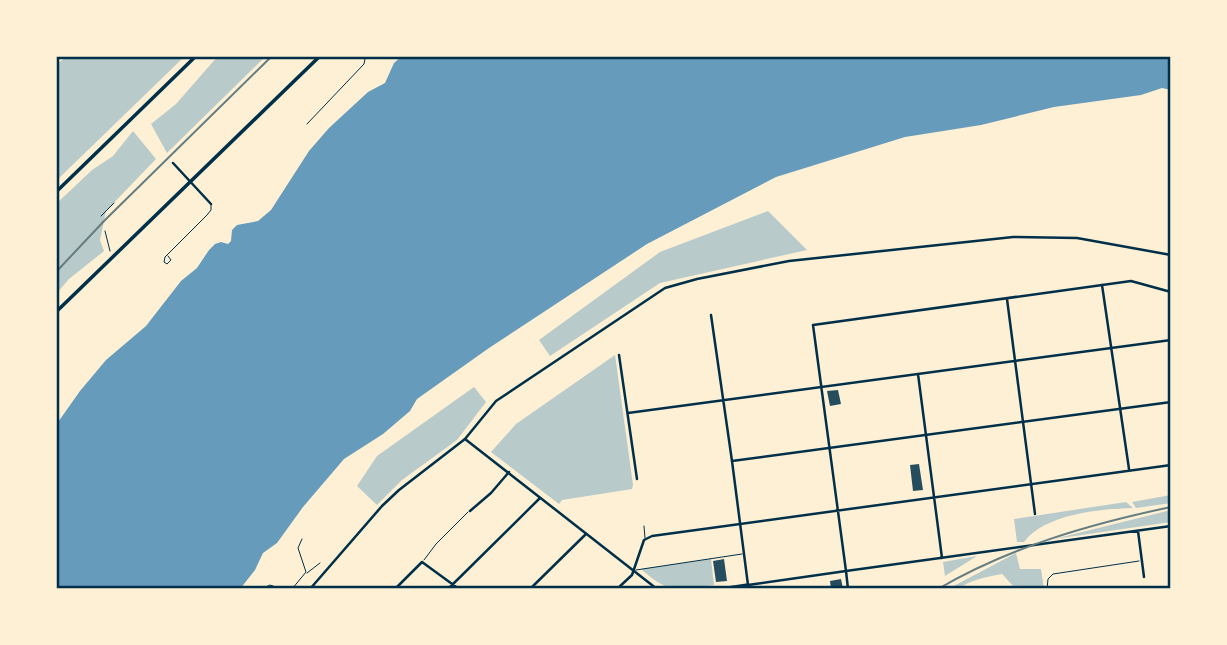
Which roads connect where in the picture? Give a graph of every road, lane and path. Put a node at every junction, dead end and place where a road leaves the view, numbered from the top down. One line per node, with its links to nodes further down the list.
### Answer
1 (196, 56): 7 (main road)
2 (320, 56): 6 (main road)
3 (364, 56): 4 (lane)
4 (307, 124)
5 (173, 163): 6 (street)
6 (191, 182): 9 (street); 18 (main road)
7 (56, 192)
8 (114, 203): 10 (path)
9 (211, 204): 14 (lane)
10 (101, 216)
11 (105, 231): 12 (path)
12 (110, 251)
13 (1171, 255): 32 (street)
14 (168, 256)
15 (1102, 285): 16 (street); 17 (street); 21 (street)
16 (1171, 292)
17 (1006, 299): 23 (street); 25 (street)
18 (56, 312)
19 (711, 315): 26 (street)
20 (1171, 340): 21 (street)
21 (1111, 348): 23 (street); 28 (street)
22 (619, 355): 29 (street)
23 (1015, 361): 24 (street); 30 (street)
24 (918, 374): 25 (street); 31 (street)
25 (821, 387): 26 (street); 33 (street)
26 (723, 400): 29 (street); 34 (street)
27 (1171, 402): 28 (street)
28 (1120, 409): 30 (street); 36 (street)
29 (628, 413): 38 (street)
30 (1023, 422): 31 (street); 39 (street)
31 (926, 436): 33 (street); 40 (street)
32 (465, 439): 37 (street); 67 (street)
33 (829, 448): 34 (street); 42 (street)
34 (732, 461): 45 (street)
35 (1171, 465): 36 (street)
36 (1129, 470): 39 (street)
37 (509, 472): 41 (street); 43 (street)
38 (637, 479)
39 (1031, 484): 40 (street); 44 (street)
40 (934, 497): 42 (street); 53 (street)
41 (540, 498): 49 (street); 61 (street)
42 (837, 510): 45 (street); 58 (street)
43 (470, 511): 55 (lane)
44 (1035, 514)
45 (740, 524): 51 (street); 52 (street)
46 (644, 526): 51 (lane)
47 (1171, 526): 48 (street)
48 (1138, 531): 53 (street); 54 (street)
49 (586, 534): 57 (street); 71 (street)
50 (302, 539): 59 (path)
51 (645, 539): 57 (street)
52 (744, 554): 57 (lane); 62 (street)
53 (942, 558): 58 (street)
54 (1142, 561): 60 (street); 76 (lane)
55 (422, 562): 61 (street); 68 (street)
56 (320, 563): 59 (path)
57 (634, 570): 72 (street); 73 (street)
58 (846, 571): 62 (street); 75 (street)
59 (305, 574): 66 (path)
60 (1144, 577)
61 (453, 584): 69 (street); 70 (street)
62 (748, 587): 74 (main road)
63 (1171, 587): 77 (street)
64 (261, 589): 65 (path)
65 (282, 589)
66 (292, 589)
67 (310, 589)
68 (395, 589)
69 (448, 589)
70 (459, 589)
71 (530, 589)
72 (617, 589)
73 (657, 589)
74 (721, 589)
75 (848, 589)
76 (1047, 589)
77 (1156, 589)

